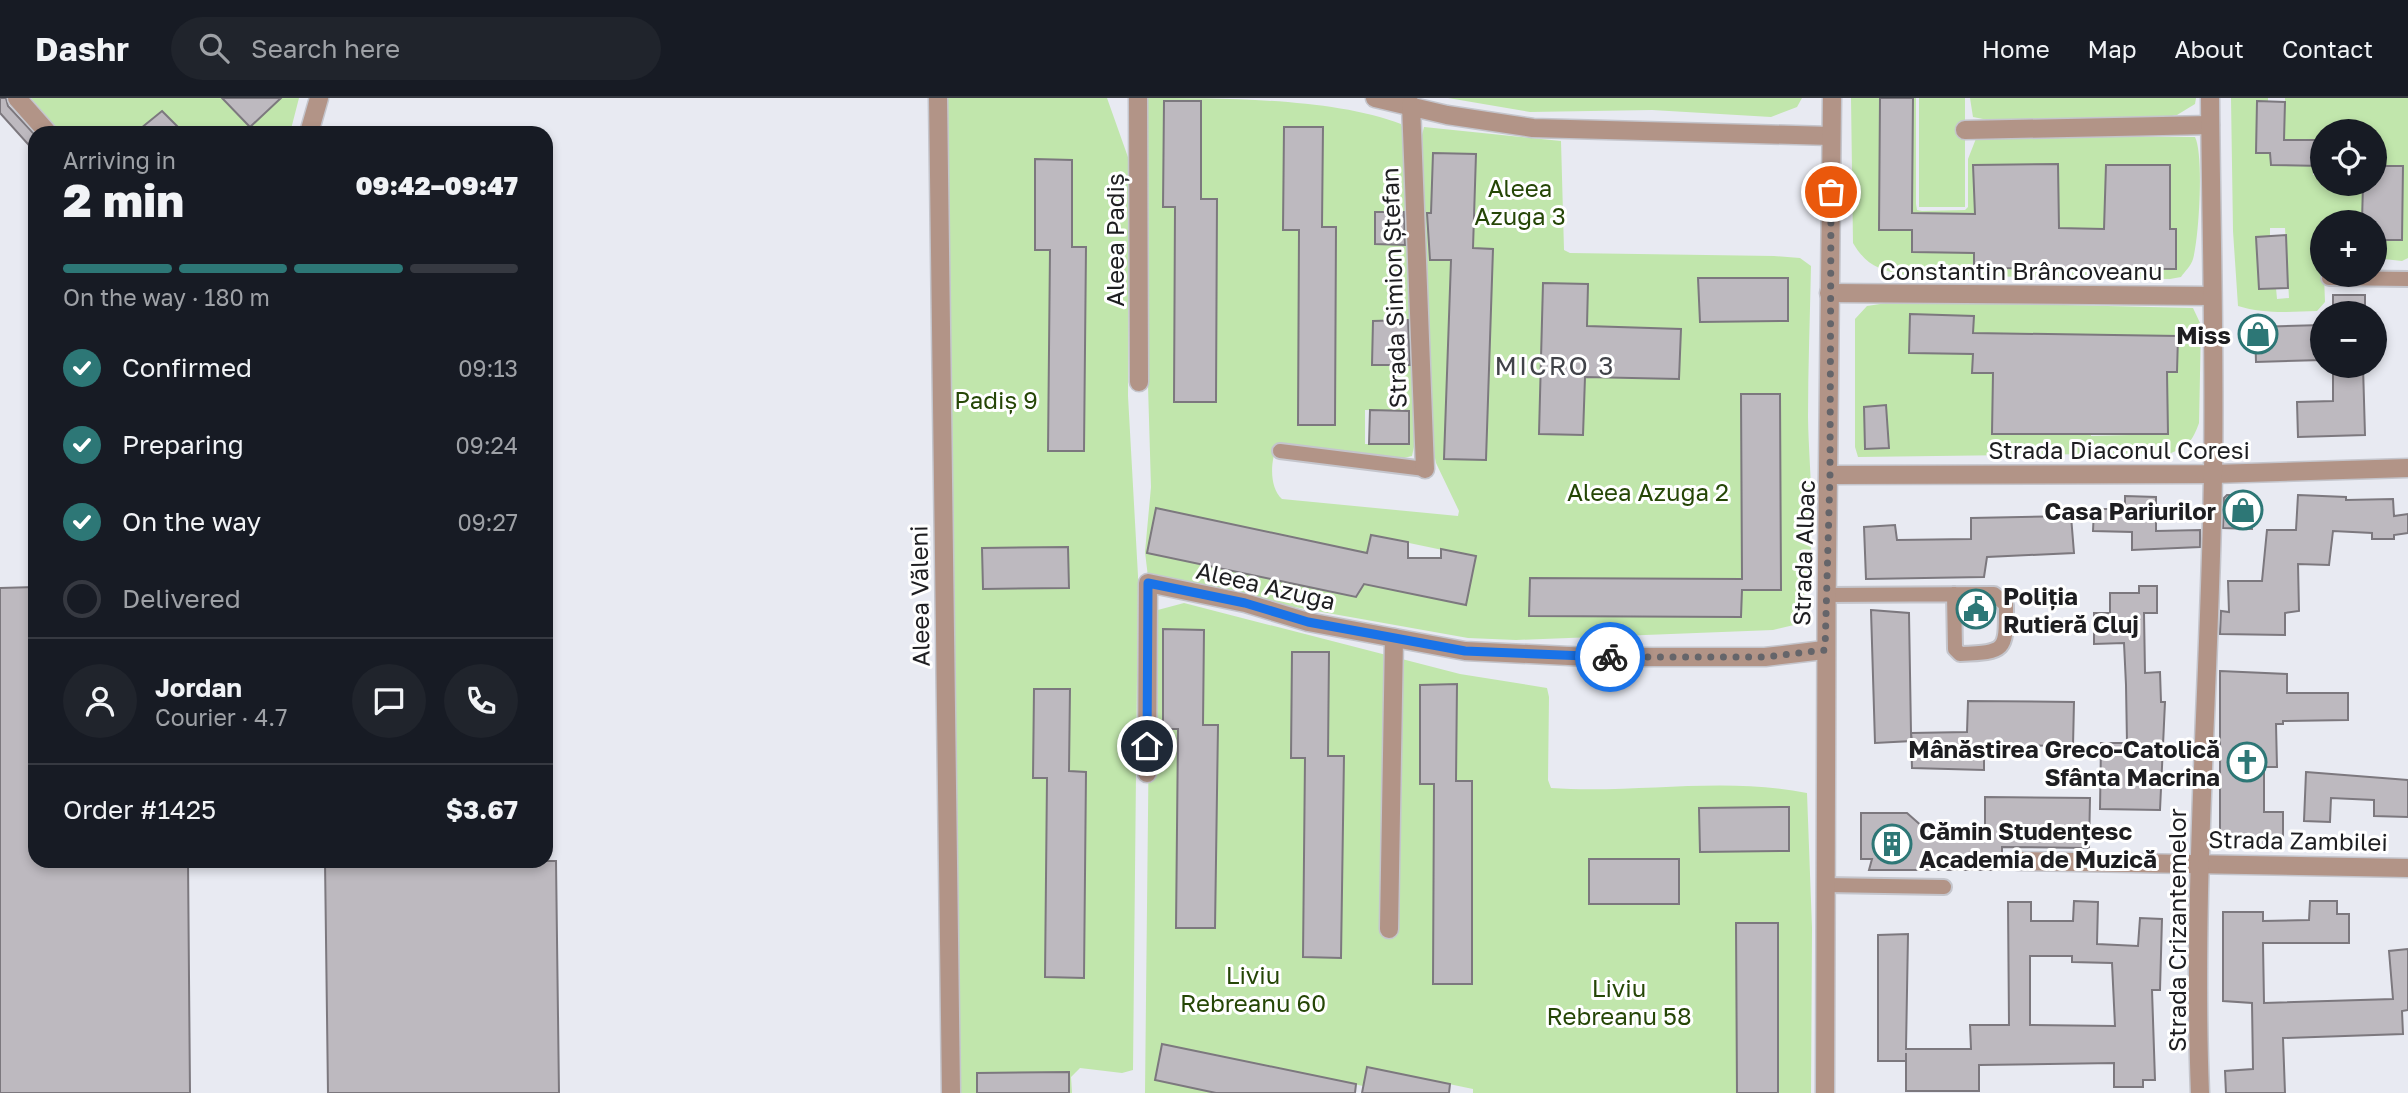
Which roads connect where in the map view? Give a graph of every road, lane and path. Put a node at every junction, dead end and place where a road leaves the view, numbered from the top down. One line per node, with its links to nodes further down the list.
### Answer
1 (17, 98): 10 (street)
2 (319, 98): 11 (street)
3 (938, 98): 35 (street, Aleea Văleni)
4 (1138, 98): 18 (street, Aleea Padiș)
5 (1375, 98): 8 (street)
6 (1832, 98): 13 (street, Strada Albac)
7 (2210, 98): 9 (street, Strada Crizantemelor)
8 (1411, 105): 13 (street); 21 (street, Strada Simion Ștefan)
9 (2210, 125): 12 (street); 17 (street, Strada Crizantemelor)
10 (42, 126)
11 (311, 126)
12 (1965, 130)
13 (1831, 136): 16 (street, Strada Albac)
14 (2387, 279): 15 (lane)
15 (2408, 279)
16 (1829, 293): 17 (street, Constantin Brâncoveanu); 23 (street, Strada Albac)
17 (2212, 296): 22 (street, Strada Crizantemelor)
18 (1139, 382)
19 (1280, 451): 21 (lane)
20 (2408, 468): 22 (street, Strada Diaconul Coresi)
21 (1425, 469)
22 (2213, 474): 23 (street, Strada Diaconul Coresi); 30 (street, Strada Crizantemelor)
23 (1830, 475): 25 (street, Strada Albac)
24 (1954, 594): 24 (lane); 25 (lane)
25 (1826, 595): 27 (street, Strada Albac)
26 (1394, 638): 27 (street, Aleea Azuga); 28 (street, Aleea Azuga); 34 (street)
27 (1825, 650): 32 (street, Strada Albac)
28 (1147, 773)
29 (2018, 861): 30 (street, Strada Zambilei)
30 (2199, 862): 31 (street, Strada Zambilei); 37 (street, Strada Crizantemelor)
31 (2408, 868)
32 (1825, 885): 33 (lane); 36 (street, Strada Albac)
33 (1944, 887)
34 (1389, 929)
35 (951, 1093)
36 (1825, 1093)
37 (2200, 1093)

